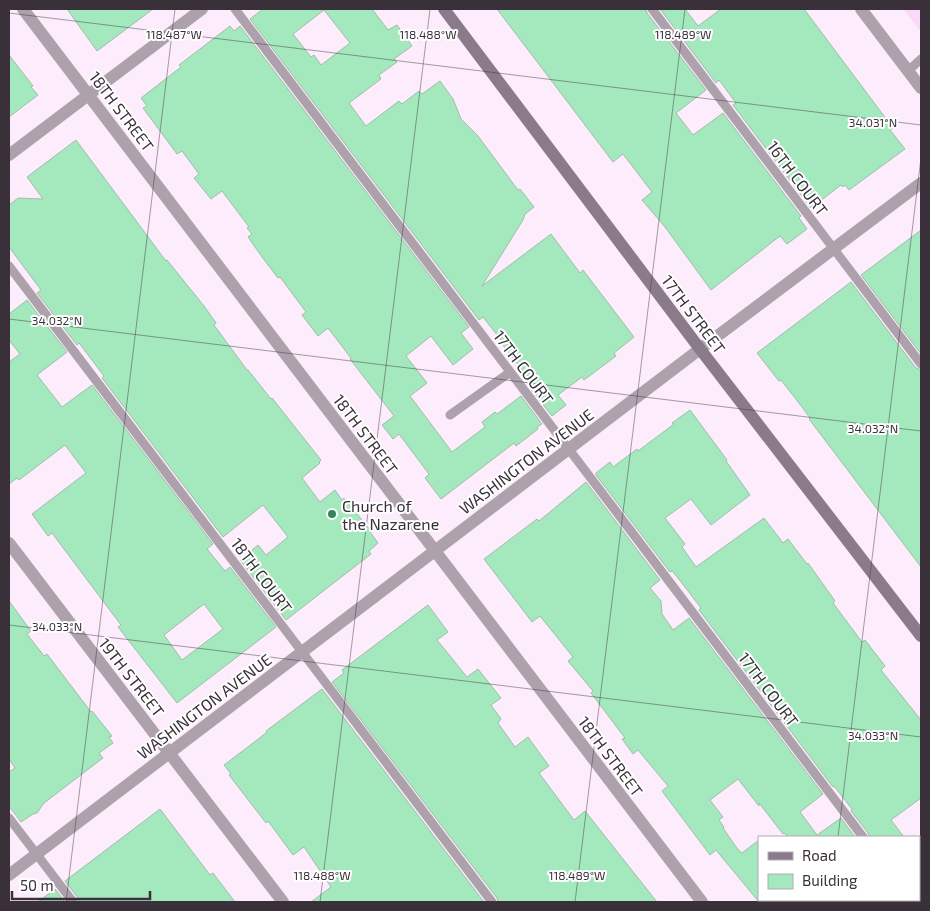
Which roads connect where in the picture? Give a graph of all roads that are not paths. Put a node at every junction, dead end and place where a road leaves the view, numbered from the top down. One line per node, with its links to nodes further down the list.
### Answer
1 (23, 9): 10 (street, 18TH STREET)
2 (202, 9): 10 (street)
3 (235, 9): 17 (lane, 17TH COURT)
4 (444, 9): 15 (street, 17TH STREET)
5 (652, 9): 13 (lane, 16TH COURT)
6 (861, 9): 8 (street)
7 (921, 59): 8 (lane)
8 (908, 70): 9 (street)
9 (921, 88)
10 (89, 94): 11 (street); 21 (street, 18TH STREET)
11 (9, 154)
12 (921, 183): 13 (street, WASHINGTON AVENUE)
13 (834, 249): 15 (street, WASHINGTON AVENUE); 16 (lane, 16TH COURT)
14 (9, 266): 23 (lane, 18TH COURT)
15 (700, 349): 19 (street, WASHINGTON AVENUE); 22 (street, 17TH STREET)
16 (921, 364)
17 (510, 373): 18 (lane); 19 (lane, 17TH COURT)
18 (450, 415)
19 (568, 450): 21 (street, WASHINGTON AVENUE); 26 (lane, 17TH COURT)
20 (9, 543): 24 (street, 19TH STREET)
21 (434, 551): 23 (street, WASHINGTON AVENUE); 32 (street, 18TH STREET)
22 (921, 636)
23 (302, 652): 24 (street, WASHINGTON AVENUE); 31 (lane, 18TH COURT)
24 (170, 752): 27 (street, WASHINGTON AVENUE); 30 (street, 19TH STREET)
25 (9, 818): 27 (lane)
26 (862, 836)
27 (36, 854): 28 (street, WASHINGTON AVENUE); 29 (lane)
28 (9, 875)
29 (73, 902)
30 (283, 902)
31 (492, 902)
32 (702, 902)

